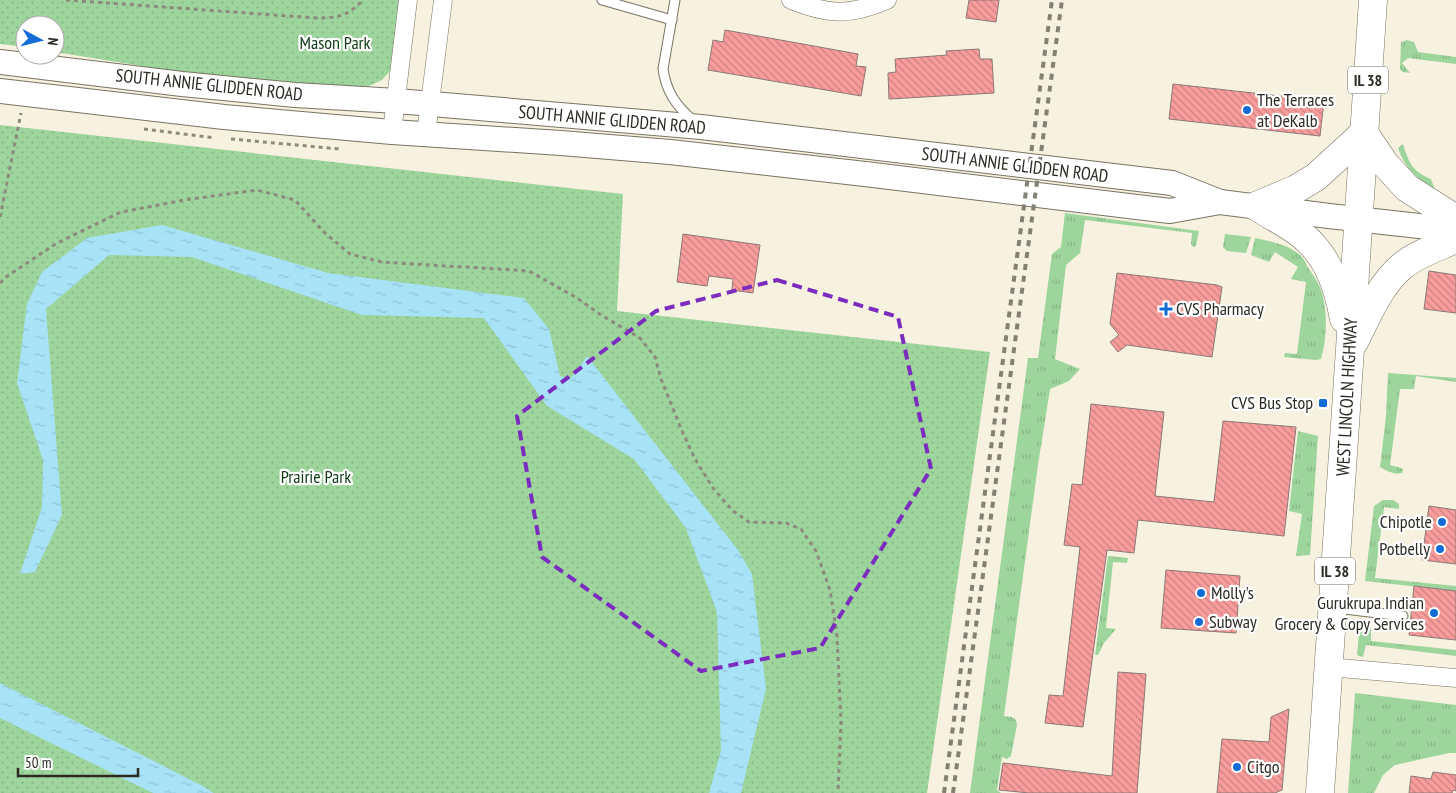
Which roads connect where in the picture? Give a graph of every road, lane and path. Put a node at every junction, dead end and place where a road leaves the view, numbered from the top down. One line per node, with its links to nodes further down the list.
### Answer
1 (66, 0): 2 (path)
2 (362, 0)
3 (408, 0): 13 (street)
4 (443, 0): 14 (street)
5 (602, 0): 10 (lane)
6 (675, 0): 10 (lane)
7 (791, 0): 8 (street)
8 (887, 0)
9 (1373, 0): 18 (main road, WEST LINCOLN HIGHWAY / IL 38)
10 (672, 20): 16 (lane)
11 (0, 62): 13 (main road, SOUTH ANNIE GLIDDEN ROAD)
12 (0, 91): 17 (main road, SOUTH ANNIE GLIDDEN ROAD)
13 (397, 101): 14 (main road, SOUTH ANNIE GLIDDEN ROAD); 17 (street)
14 (429, 105): 16 (main road, SOUTH ANNIE GLIDDEN ROAD); 19 (street)
15 (21, 113): 22 (path)
16 (701, 127): 20 (main road, SOUTH ANNIE GLIDDEN ROAD)
17 (392, 132): 19 (main road, SOUTH ANNIE GLIDDEN ROAD)
18 (1364, 132): 21 (main road); 23 (main road, WEST LINCOLN HIGHWAY / IL 38); 24 (main road)
19 (426, 134): 20 (main road, SOUTH ANNIE GLIDDEN ROAD)
20 (1220, 202): 21 (main road, SOUTH ANNIE GLIDDEN ROAD)
21 (1256, 206): 23 (main road, SOUTH ANNIE GLIDDEN ROAD); 28 (main road)
22 (0, 217)
23 (1359, 219): 25 (main road, SOUTH ANNIE GLIDDEN ROAD); 28 (main road, WEST LINCOLN HIGHWAY / IL 38)
24 (1456, 220)
25 (1456, 230)
26 (1456, 239): 28 (main road)
27 (0, 283): 33 (path)
28 (1349, 350): 29 (main road, WEST LINCOLN HIGHWAY / IL 38)
29 (1333, 608): 30 (lane); 31 (main road, WEST LINCOLN HIGHWAY / IL 38)
30 (1403, 616)
31 (1328, 667): 32 (street); 34 (main road, WEST LINCOLN HIGHWAY / IL 38)
32 (1456, 678)
33 (838, 793)
34 (1320, 793)

